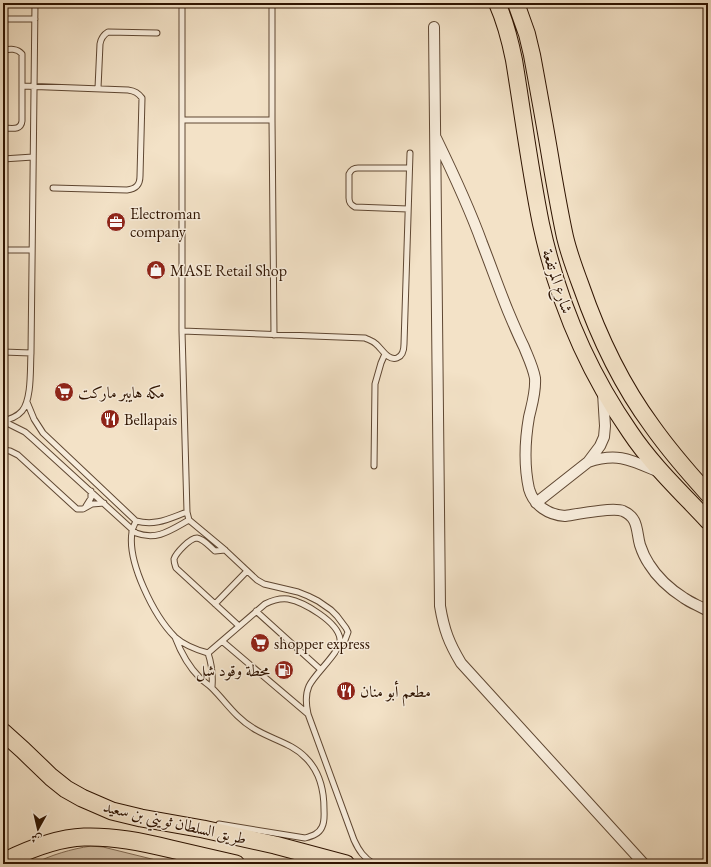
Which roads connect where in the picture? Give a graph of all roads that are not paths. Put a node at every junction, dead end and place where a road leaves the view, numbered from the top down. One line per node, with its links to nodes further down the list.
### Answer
1 (35, 3): 7 (lane)
2 (182, 3): 14 (lane)
3 (272, 3): 15 (lane)
4 (497, 3): 31 (main road, شارع المرتفعة)
5 (516, 3): 39 (main road, شارع المرتفعة)
6 (3, 19): 7 (lane)
7 (35, 19): 12 (lane)
8 (434, 27): 17 (street)
9 (157, 33): 13 (lane)
10 (3, 50): 11 (lane)
11 (22, 86): 12 (lane); 16 (lane)
12 (34, 86): 13 (lane); 20 (lane)
13 (98, 88): 22 (lane)
14 (182, 120): 15 (lane); 26 (lane)
15 (272, 120): 27 (lane)
16 (3, 128)
17 (435, 136): 41 (street); 69 (street)
18 (410, 152): 21 (lane)
19 (3, 158): 20 (lane)
20 (33, 158): 25 (lane)
21 (409, 168): 23 (lane); 23 (lane)
22 (53, 188)
23 (408, 209): 30 (lane)
24 (3, 250): 25 (lane)
25 (32, 250): 29 (lane)
26 (182, 331): 27 (lane); 43 (lane)
27 (274, 335): 30 (lane)
28 (3, 352): 29 (lane)
29 (31, 353): 32 (lane)
30 (385, 354): 36 (lane)
31 (603, 391): 35 (street); 37 (main road, شارع المرتفعة)
32 (28, 402): 33 (lane); 45 (lane)
33 (3, 420): 38 (lane)
34 (3, 450): 42 (lane)
35 (588, 462): 37 (street); 41 (street)
36 (374, 466)
37 (662, 474): 46 (main road, شارع المرتفعة)
38 (91, 491): 40 (lane); 42 (lane)
39 (708, 494)
40 (104, 503): 42 (lane); 47 (lane)
41 (536, 503): 52 (street)
42 (86, 507)
43 (186, 512): 44 (lane); 45 (lane)
44 (189, 520): 47 (lane); 48 (lane)
45 (136, 521): 47 (lane)
46 (708, 521)
47 (132, 531): 54 (lane)
48 (225, 550): 49 (lane); 50 (lane)
49 (247, 571): 50 (lane); 56 (lane)
50 (215, 604): 53 (lane)
51 (256, 611): 53 (lane); 56 (lane); 58 (lane)
52 (708, 611)
53 (239, 626): 55 (lane)
54 (175, 637): 57 (lane); 59 (lane)
55 (222, 641): 57 (lane); 60 (lane)
56 (339, 647): 58 (lane)
57 (208, 653): 59 (lane)
58 (320, 669): 60 (lane)
59 (212, 687): 64 (lane)
60 (308, 714): 68 (lane)
61 (3, 732): 62 (highway, طريق السلطان ثويني بن سعيد)
62 (168, 822): 63 (lane); 67 (highway, طريق السلطان ثويني بن سعيد)
63 (204, 823)
64 (211, 824)
65 (3, 862): 66 (highway, طريق السلطان ثويني بن سعيد)
66 (236, 864)
67 (346, 864)
68 (374, 864)
69 (644, 864)

